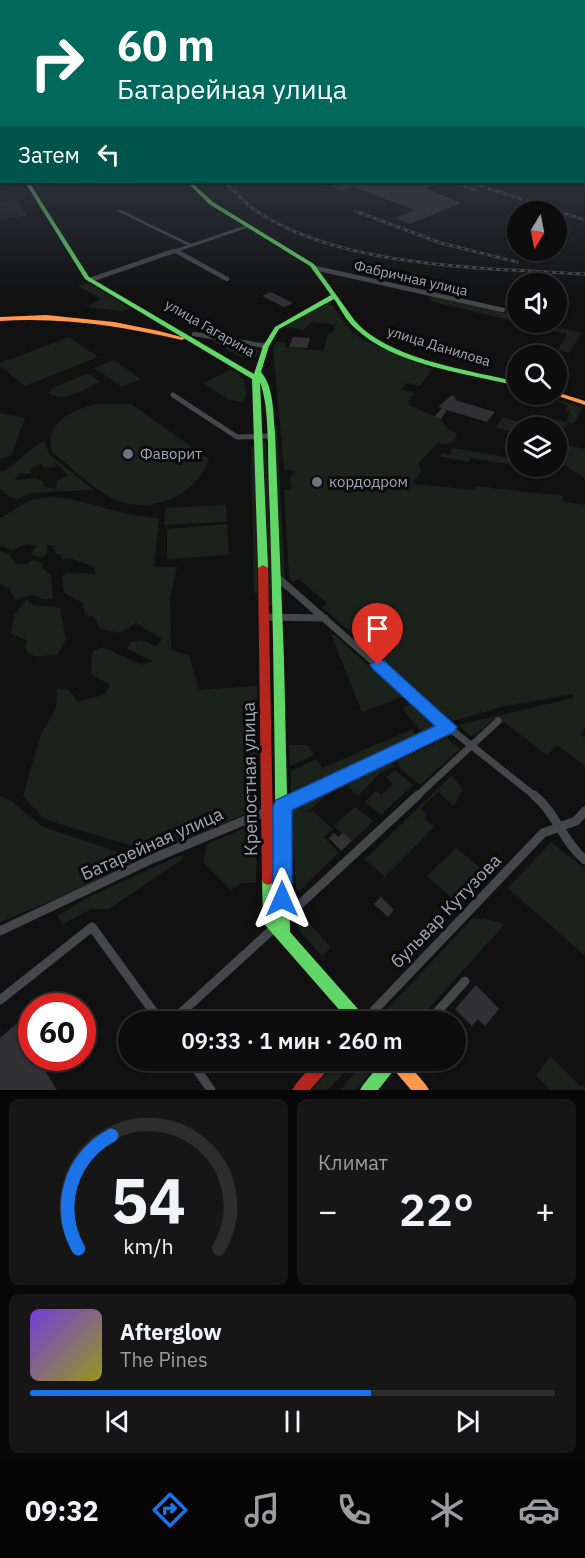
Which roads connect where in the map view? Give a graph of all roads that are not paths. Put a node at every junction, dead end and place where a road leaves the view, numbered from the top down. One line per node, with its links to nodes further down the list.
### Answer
1 (36, 196): 9 (main road, улица Гагарина)
2 (42, 196): 9 (main road, улица Гагарина)
3 (204, 196): 5 (main road)
4 (120, 211): 6 (street)
5 (248, 226): 6 (street); 8 (main road)
6 (190, 245): 7 (street)
7 (175, 251): 9 (street); 10 (street)
8 (315, 268): 11 (main road, улица Данилова); 12 (street, Фабричная улица)
9 (93, 279): 14 (main road, улица Гагарина); 16 (main road, улица Гагарина)
10 (227, 279)
11 (335, 296): 18 (main road); 20 (main road, улица Данилова)
12 (503, 310)
13 (0, 316): 15 (main road); 16 (main road)
14 (154, 317): 15 (main road); 16 (main road, улица Гагарина)
15 (143, 324): 16 (main road)
16 (176, 330): 17 (main road, улица Гагарина)
17 (197, 339): 18 (street); 19 (main road, улица Гагарина)
18 (266, 346): 19 (main road)
19 (258, 376): 24 (main road, улица Гагарина); 25 (main road, улица Гагарина)
20 (507, 381)
21 (173, 395): 25 (street)
22 (567, 398): 23 (main road)
23 (585, 403)
24 (270, 436): 25 (street); 26 (main road, улица Гагарина)
25 (258, 437): 27 (main road, улица Гагарина)
26 (277, 576): 28 (main road, улица Гагарина); 29 (street)
27 (264, 617): 28 (street); 34 (main road, Крепостная улица)
28 (278, 617): 29 (street); 33 (main road, Крепостная улица)
29 (325, 618): 31 (street)
30 (498, 721): 32 (street)
31 (448, 727): 32 (street); 33 (street, Батарейная улица)
32 (471, 746): 36 (street); 38 (street)
33 (283, 806): 34 (street, Батарейная улица); 38 (main road, Крепостная улица)
34 (267, 811): 38 (main road, Крепостная улица); 39 (street, Батарейная улица)
35 (585, 812): 36 (street, бульвар Кутузова)
36 (555, 827): 37 (street); 45 (street, бульвар Кутузова)
37 (585, 860)
38 (279, 924): 43 (street); 44 (main road, Крепостная улица)
39 (0, 931)
40 (465, 981): 46 (street)
41 (0, 1000): 42 (street)
42 (153, 1011)
43 (183, 1011)
44 (352, 1011)
45 (372, 1011)
46 (438, 1011)
47 (198, 1071): 51 (street)
48 (317, 1071): 52 (main road)
49 (384, 1071): 53 (main road)
50 (404, 1071): 54 (main road)
51 (211, 1090)
52 (300, 1090)
53 (368, 1090)
54 (421, 1090)

